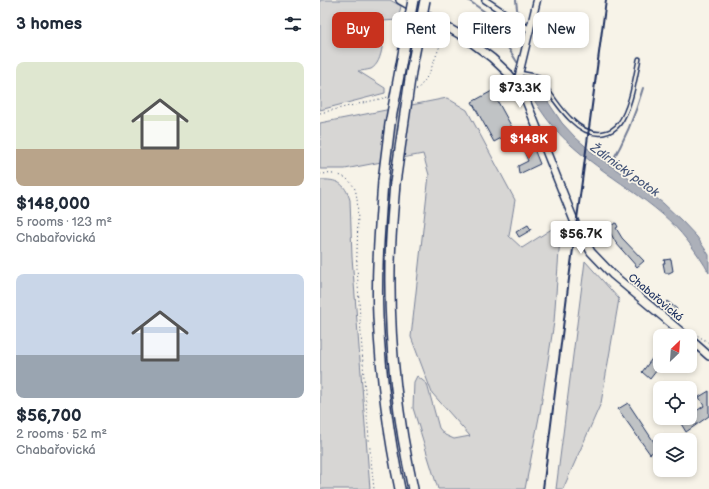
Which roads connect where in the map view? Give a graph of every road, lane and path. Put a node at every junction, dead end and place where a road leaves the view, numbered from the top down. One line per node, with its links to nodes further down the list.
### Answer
1 (400, 0): 9 (main road, Chabařovická)
2 (413, 0): 17 (highway, bridge)
3 (425, 0): 18 (highway, bridge)
4 (486, 0): 6 (street)
5 (537, 0): 6 (street)
6 (527, 28): 8 (street)
7 (638, 59): 8 (lane)
8 (519, 73): 9 (street)
9 (516, 82): 11 (main road, Chabařovická)
10 (320, 174): 16 (path)
11 (678, 329)
12 (705, 340): 13 (path)
13 (709, 343)
14 (697, 345): 15 (main road)
15 (709, 356)
16 (374, 489)
17 (400, 489)
18 (413, 489)

